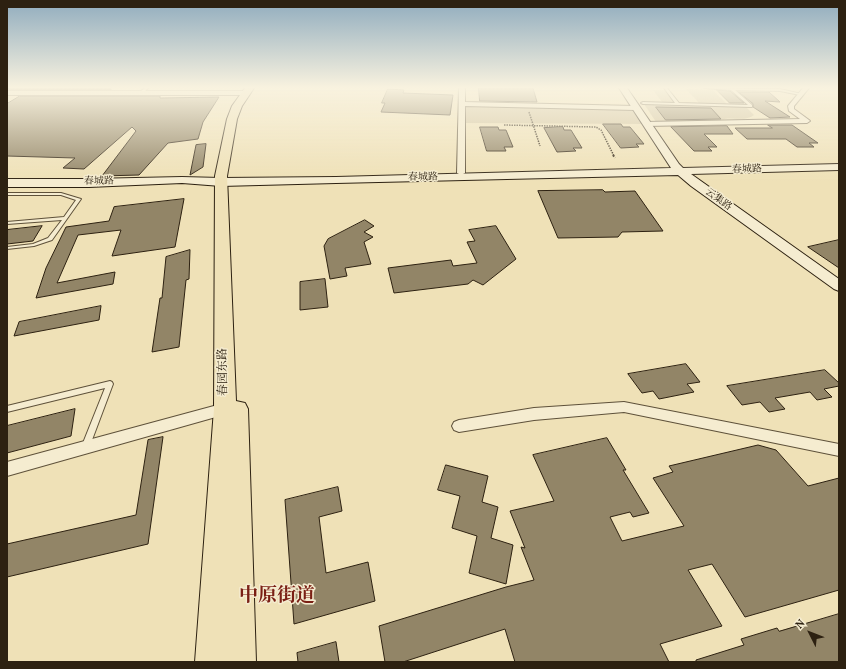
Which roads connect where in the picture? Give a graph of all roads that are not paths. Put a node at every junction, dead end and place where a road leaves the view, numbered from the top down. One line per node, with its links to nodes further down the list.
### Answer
1 (243, 119): 10 (main road, 春园东路)
2 (462, 119): 9 (street)
3 (644, 119): 5 (street, 云集路)
4 (804, 119): 5 (street)
5 (646, 124): 8 (street, 云集路)
6 (839, 162): 8 (street, 春城路)
7 (839, 167): 8 (street, 春城路)
8 (678, 169): 9 (street, 春城路); 10 (street, 春城路); 17 (street, 云集路)
9 (461, 173): 10 (street, 春城路)
10 (227, 178): 11 (street, 春城路); 12 (street, 春城路); 19 (main road, 春园东路); 25 (main road, 春园东路)
11 (7, 180)
12 (7, 183)
13 (7, 194): 14 (lane)
14 (65, 218): 15 (lane); 16 (lane)
15 (7, 224)
16 (7, 248)
17 (839, 286)
18 (7, 409): 21 (lane)
19 (225, 409): 21 (street); 24 (main road, 春园东路)
20 (459, 426): 22 (street)
21 (84, 448): 23 (street)
22 (839, 450)
23 (7, 469)
24 (211, 662)
25 (240, 662)

